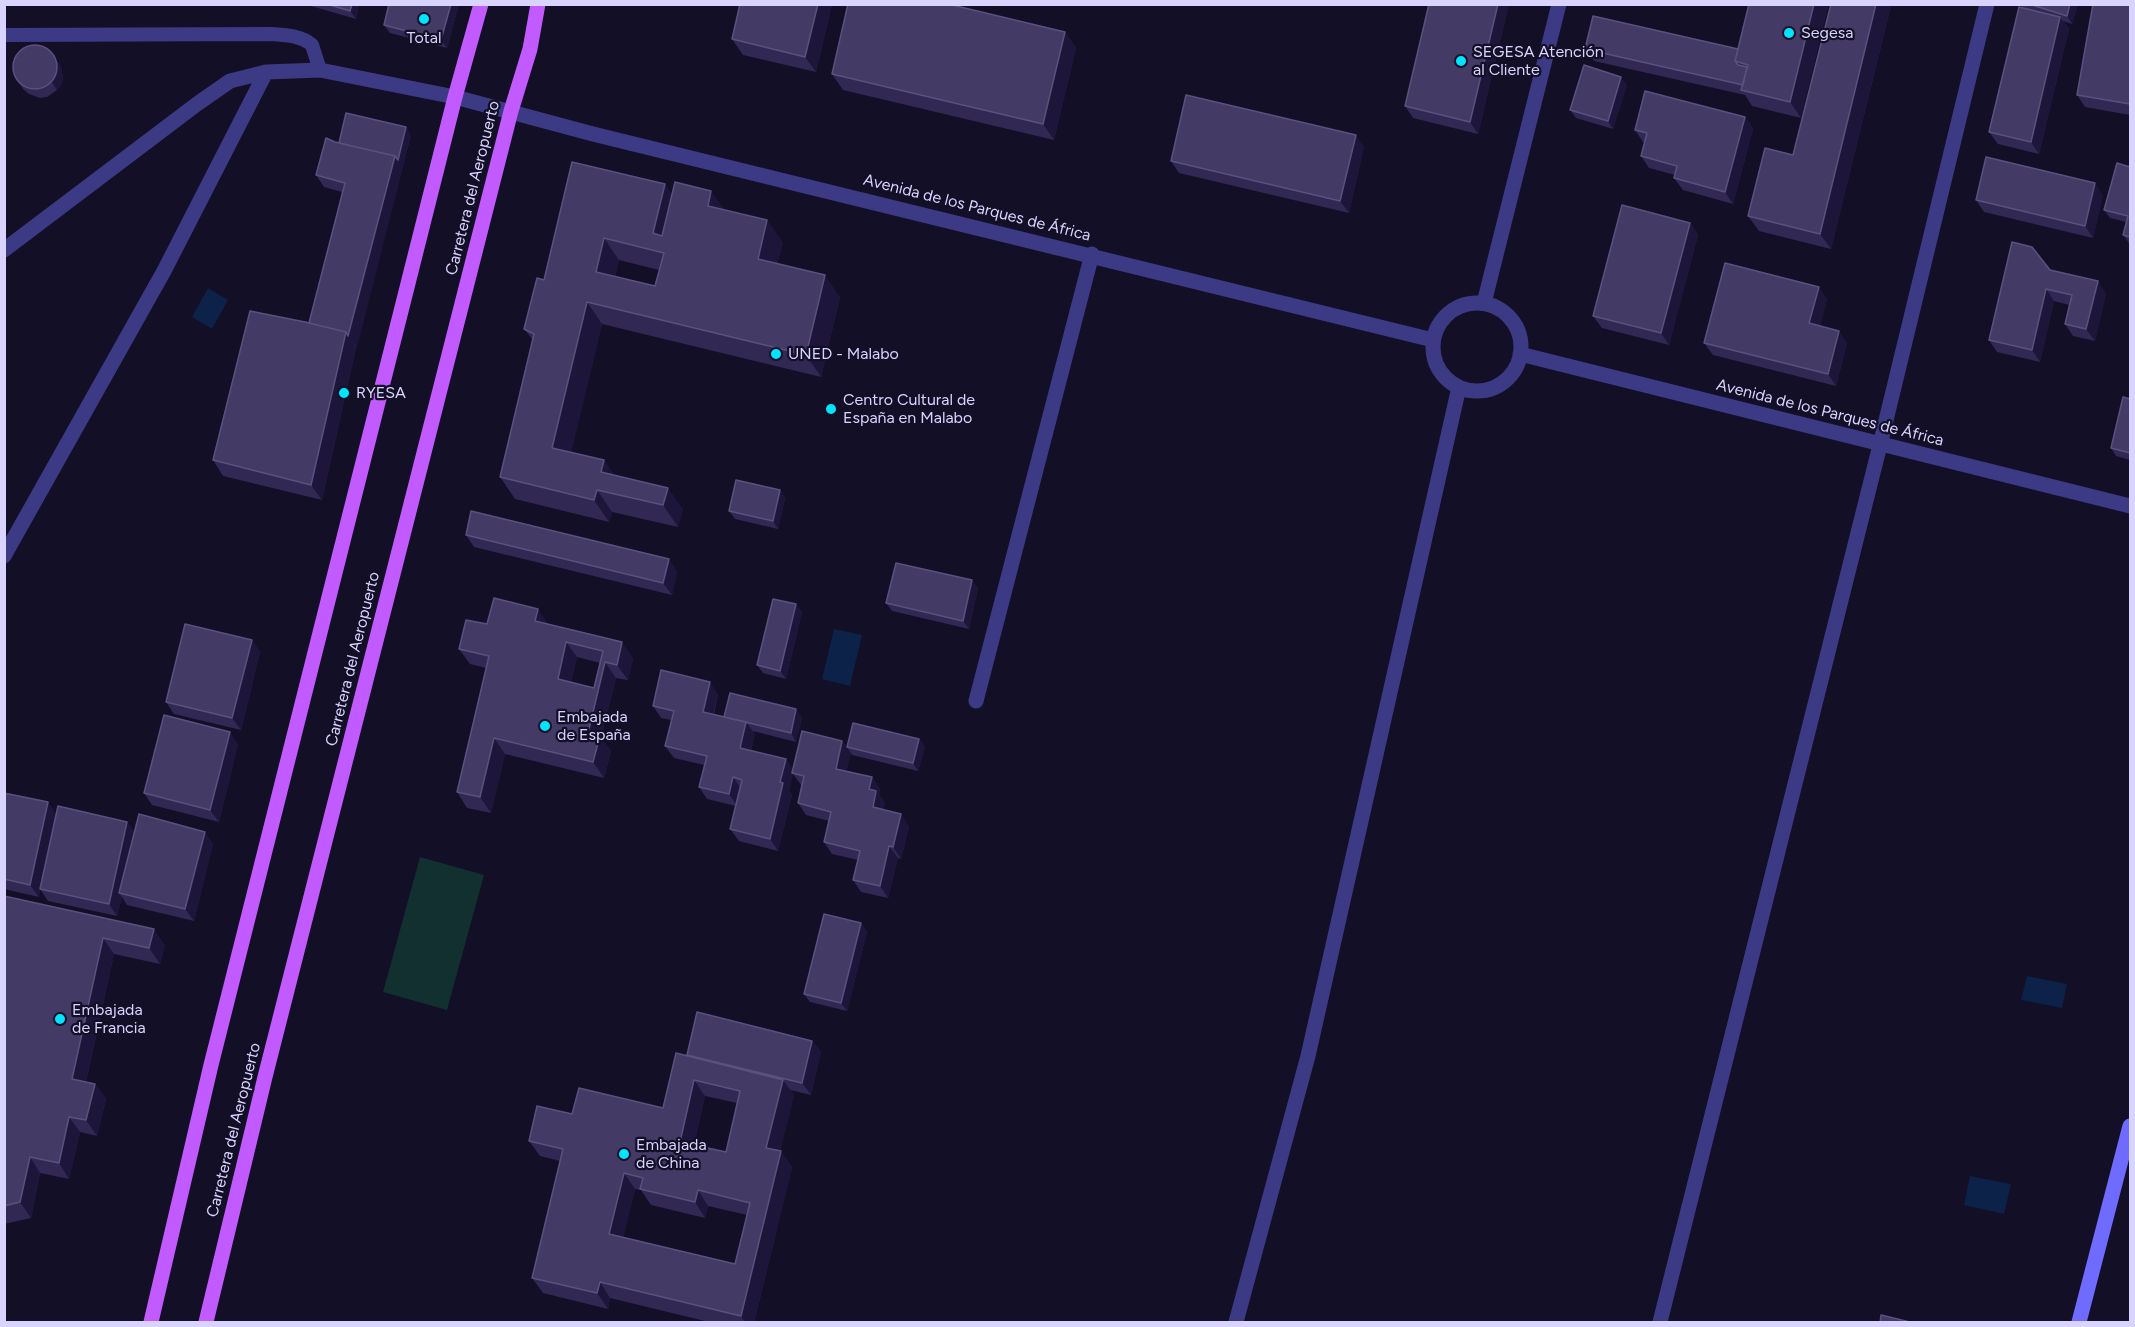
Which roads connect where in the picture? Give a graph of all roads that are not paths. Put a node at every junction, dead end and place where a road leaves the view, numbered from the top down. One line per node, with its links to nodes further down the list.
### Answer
1 (481, 4): 8 (main road)
2 (538, 4): 9 (main road, Carretera del Aeropuerto)
3 (1559, 4): 12 (street)
4 (1987, 4): 16 (street)
5 (4, 35): 6 (lane)
6 (320, 70): 7 (street, Avenida de los Parques de África); 8 (street, Avenida de los Parques de África)
7 (266, 72): 10 (street, Avenida de los Parques de África); 18 (street)
8 (455, 97): 9 (street, Avenida de los Parques de África); 21 (main road)
9 (511, 111): 11 (street, Avenida de los Parques de África); 22 (main road, Carretera del Aeropuerto)
10 (4, 250)
11 (1092, 254): 13 (street, Avenida de los Parques de África); 19 (street)
12 (1484, 303): 13 (street); 14 (street)
13 (1434, 340): 15 (street)
14 (1520, 354): 15 (street); 16 (street, Avenida de los Parques de África)
15 (1459, 387): 23 (street)
16 (1880, 445): 17 (street, Avenida de los Parques de África); 24 (street)
17 (2130, 506)
18 (4, 556)
19 (976, 701)
20 (2130, 1126): 25 (street)
21 (151, 1323)
22 (206, 1323)
23 (1236, 1323)
24 (1660, 1323)
25 (2079, 1323)

